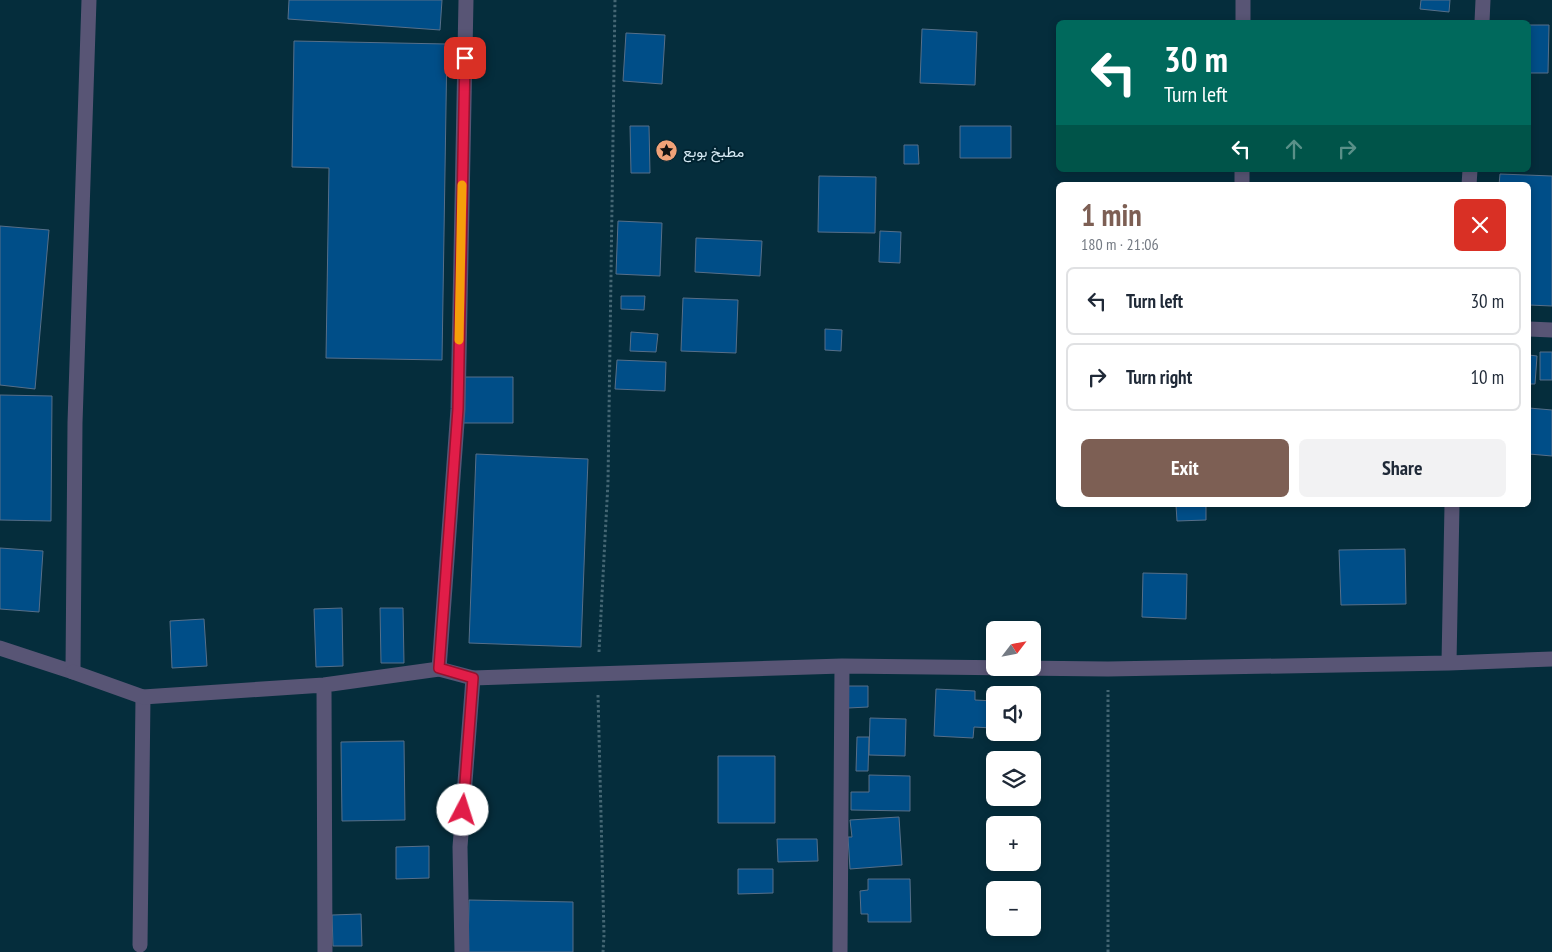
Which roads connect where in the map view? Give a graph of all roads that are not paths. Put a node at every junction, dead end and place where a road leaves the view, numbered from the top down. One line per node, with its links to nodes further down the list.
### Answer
1 (89, 0): 15 (street)
2 (466, 0): 14 (street)
3 (1244, 0): 5 (street)
4 (1483, 0): 6 (street)
5 (1243, 20)
6 (1482, 20)
7 (1531, 329): 8 (street)
8 (1552, 330)
9 (1452, 507): 12 (street)
10 (0, 648): 15 (street)
11 (1552, 659): 12 (street)
12 (1449, 663): 13 (street)
13 (842, 666): 16 (street); 22 (street)
14 (439, 668): 16 (street); 17 (street)
15 (73, 672): 18 (street)
16 (473, 678): 21 (street)
17 (324, 686): 18 (street); 20 (street)
18 (143, 698): 19 (street)
19 (140, 945)
20 (325, 952)
21 (462, 952)
22 (840, 952)

